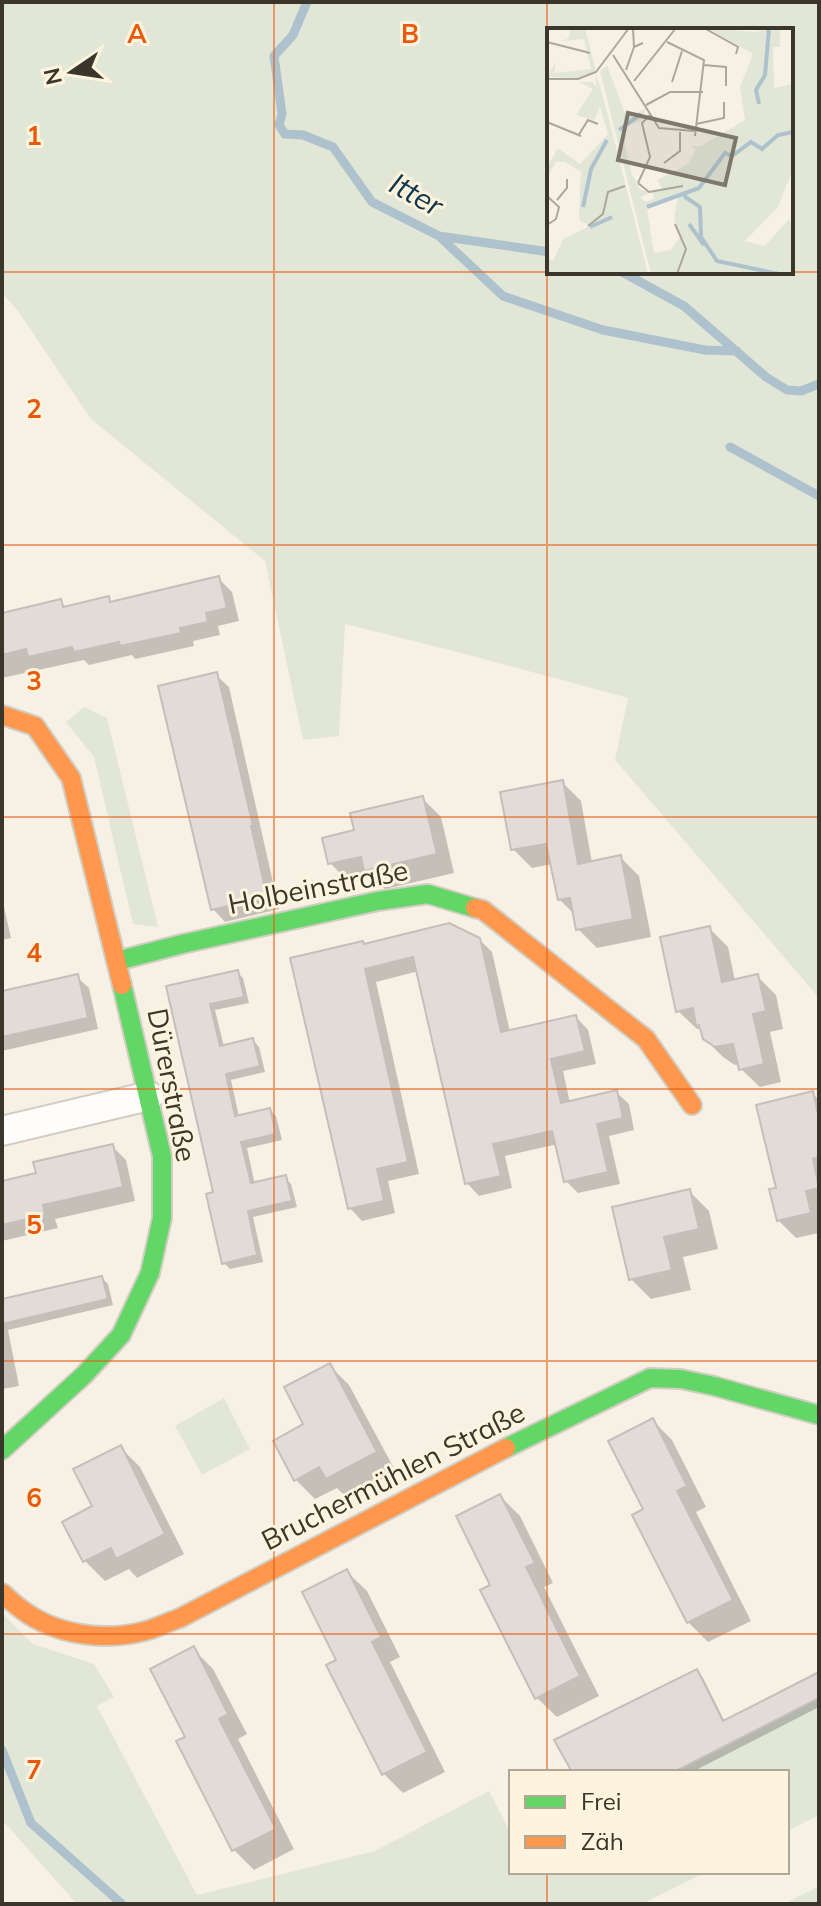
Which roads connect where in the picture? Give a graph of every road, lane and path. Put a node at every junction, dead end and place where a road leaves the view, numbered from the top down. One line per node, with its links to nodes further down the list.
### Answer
1 (2, 715): 2 (street, Dürerstraße)
2 (117, 961): 3 (street, Dürerstraße); 4 (street, Holbeinstraße)
3 (149, 1096): 5 (street); 7 (street, Dürerstraße)
4 (692, 1105)
5 (2, 1131)
6 (819, 1415): 8 (street, Bruchermühlen Straße)
7 (2, 1450)
8 (2, 1593)

